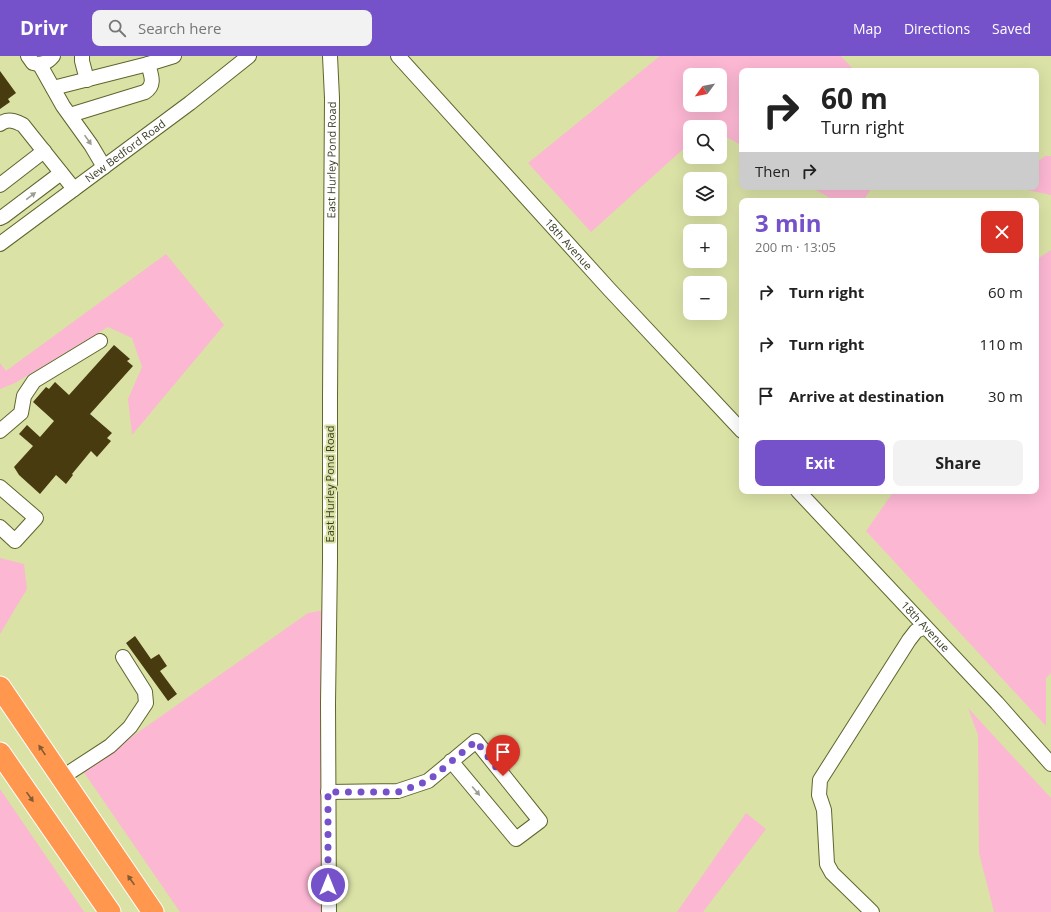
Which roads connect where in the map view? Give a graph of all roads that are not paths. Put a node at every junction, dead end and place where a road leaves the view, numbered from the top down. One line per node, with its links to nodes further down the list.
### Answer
1 (53, 56): 7 (street)
2 (82, 56): 9 (street)
3 (174, 56): 8 (street)
4 (330, 56): 33 (street, East Hurley Pond Road)
5 (398, 56): 21 (street, 18th Avenue)
6 (245, 57): 14 (street, New Bedford Road)
7 (34, 60): 10 (street)
8 (148, 64): 9 (street); 11 (street)
9 (86, 80): 10 (street)
10 (53, 88): 11 (street)
11 (70, 115): 14 (street, one-way to 14)
12 (0, 124): 13 (street)
13 (44, 151): 15 (street); 16 (street)
14 (104, 167): 17 (street, New Bedford Road)
15 (61, 172): 17 (street); 18 (street, one-way to 15)
16 (0, 186)
17 (74, 189): 19 (street, New Bedford Road)
18 (0, 218)
19 (0, 244)
20 (100, 340): 22 (street)
21 (739, 428)
22 (0, 431)
23 (0, 487): 25 (street)
24 (801, 494): 26 (street, 18th Avenue)
25 (0, 528)
26 (925, 626): 31 (street, 18th Avenue); 37 (street)
27 (123, 657): 32 (street)
28 (0, 688): 32 (highway, one-way to 28)
29 (0, 753): 34 (highway, one-way to 34)
30 (451, 761): 30 (street, one-way to 30); 33 (street)
31 (1051, 764)
32 (61, 778): 35 (highway, one-way to 32)
33 (328, 792): 36 (street, East Hurley Pond Road)
34 (110, 912)
35 (153, 912)
36 (329, 912)
37 (872, 912)

